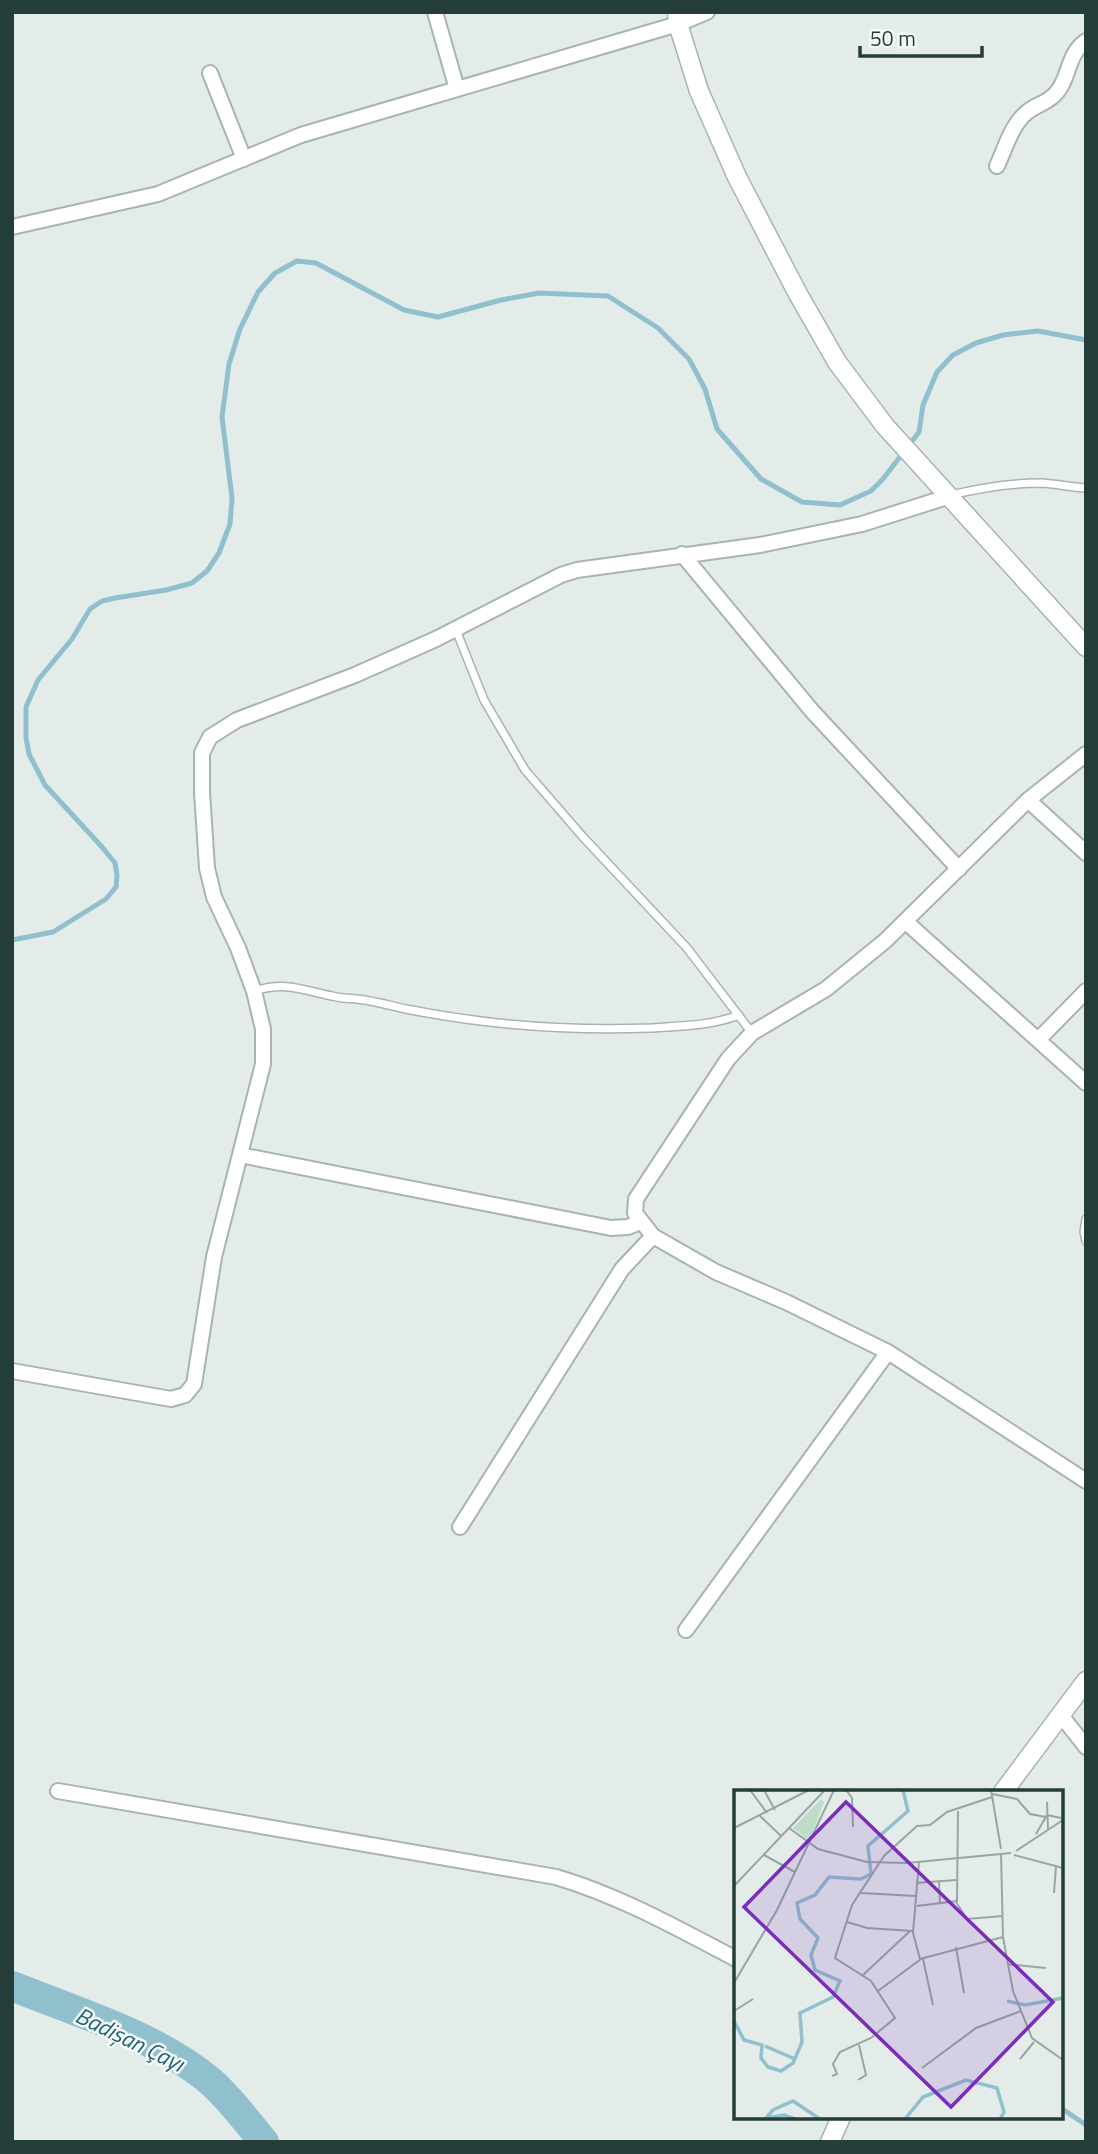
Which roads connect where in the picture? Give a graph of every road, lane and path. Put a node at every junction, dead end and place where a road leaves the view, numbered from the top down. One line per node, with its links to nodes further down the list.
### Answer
1 (435, 12): 6 (street)
2 (707, 12): 3 (street)
3 (677, 18): 6 (street); 11 (street)
4 (1086, 41): 8 (street)
5 (210, 73): 7 (street)
6 (457, 89): 7 (street)
7 (244, 159): 9 (street)
8 (997, 166)
9 (12, 227)
10 (1086, 488): 11 (lane)
11 (947, 496): 12 (street); 14 (street)
12 (682, 554): 13 (street); 18 (street)
13 (456, 629): 21 (street); 22 (lane)
14 (1086, 647)
15 (1086, 754): 16 (street)
16 (1028, 800): 17 (street); 18 (street)
17 (1086, 853)
18 (959, 869): 19 (street)
19 (905, 922): 23 (street); 24 (street)
20 (1086, 990): 24 (street)
21 (254, 991): 22 (lane); 26 (street)
22 (739, 1015): 23 (lane)
23 (752, 1033): 28 (street)
24 (1038, 1040): 25 (street)
25 (1086, 1083)
26 (240, 1155): 28 (street); 32 (street)
27 (1086, 1219): 30 (lane)
28 (640, 1222): 29 (street)
29 (653, 1236): 31 (street); 34 (street)
30 (1086, 1241)
31 (888, 1352): 33 (street); 35 (street)
32 (12, 1371)
33 (1086, 1480)
34 (460, 1527)
35 (686, 1630)
36 (1086, 1681): 37 (street)
37 (1060, 1714): 38 (street); 39 (street)
38 (1086, 1747)
39 (1004, 1790)
40 (58, 1791): 41 (street)
41 (734, 1958)
42 (840, 2119): 43 (street)
43 (830, 2142)

